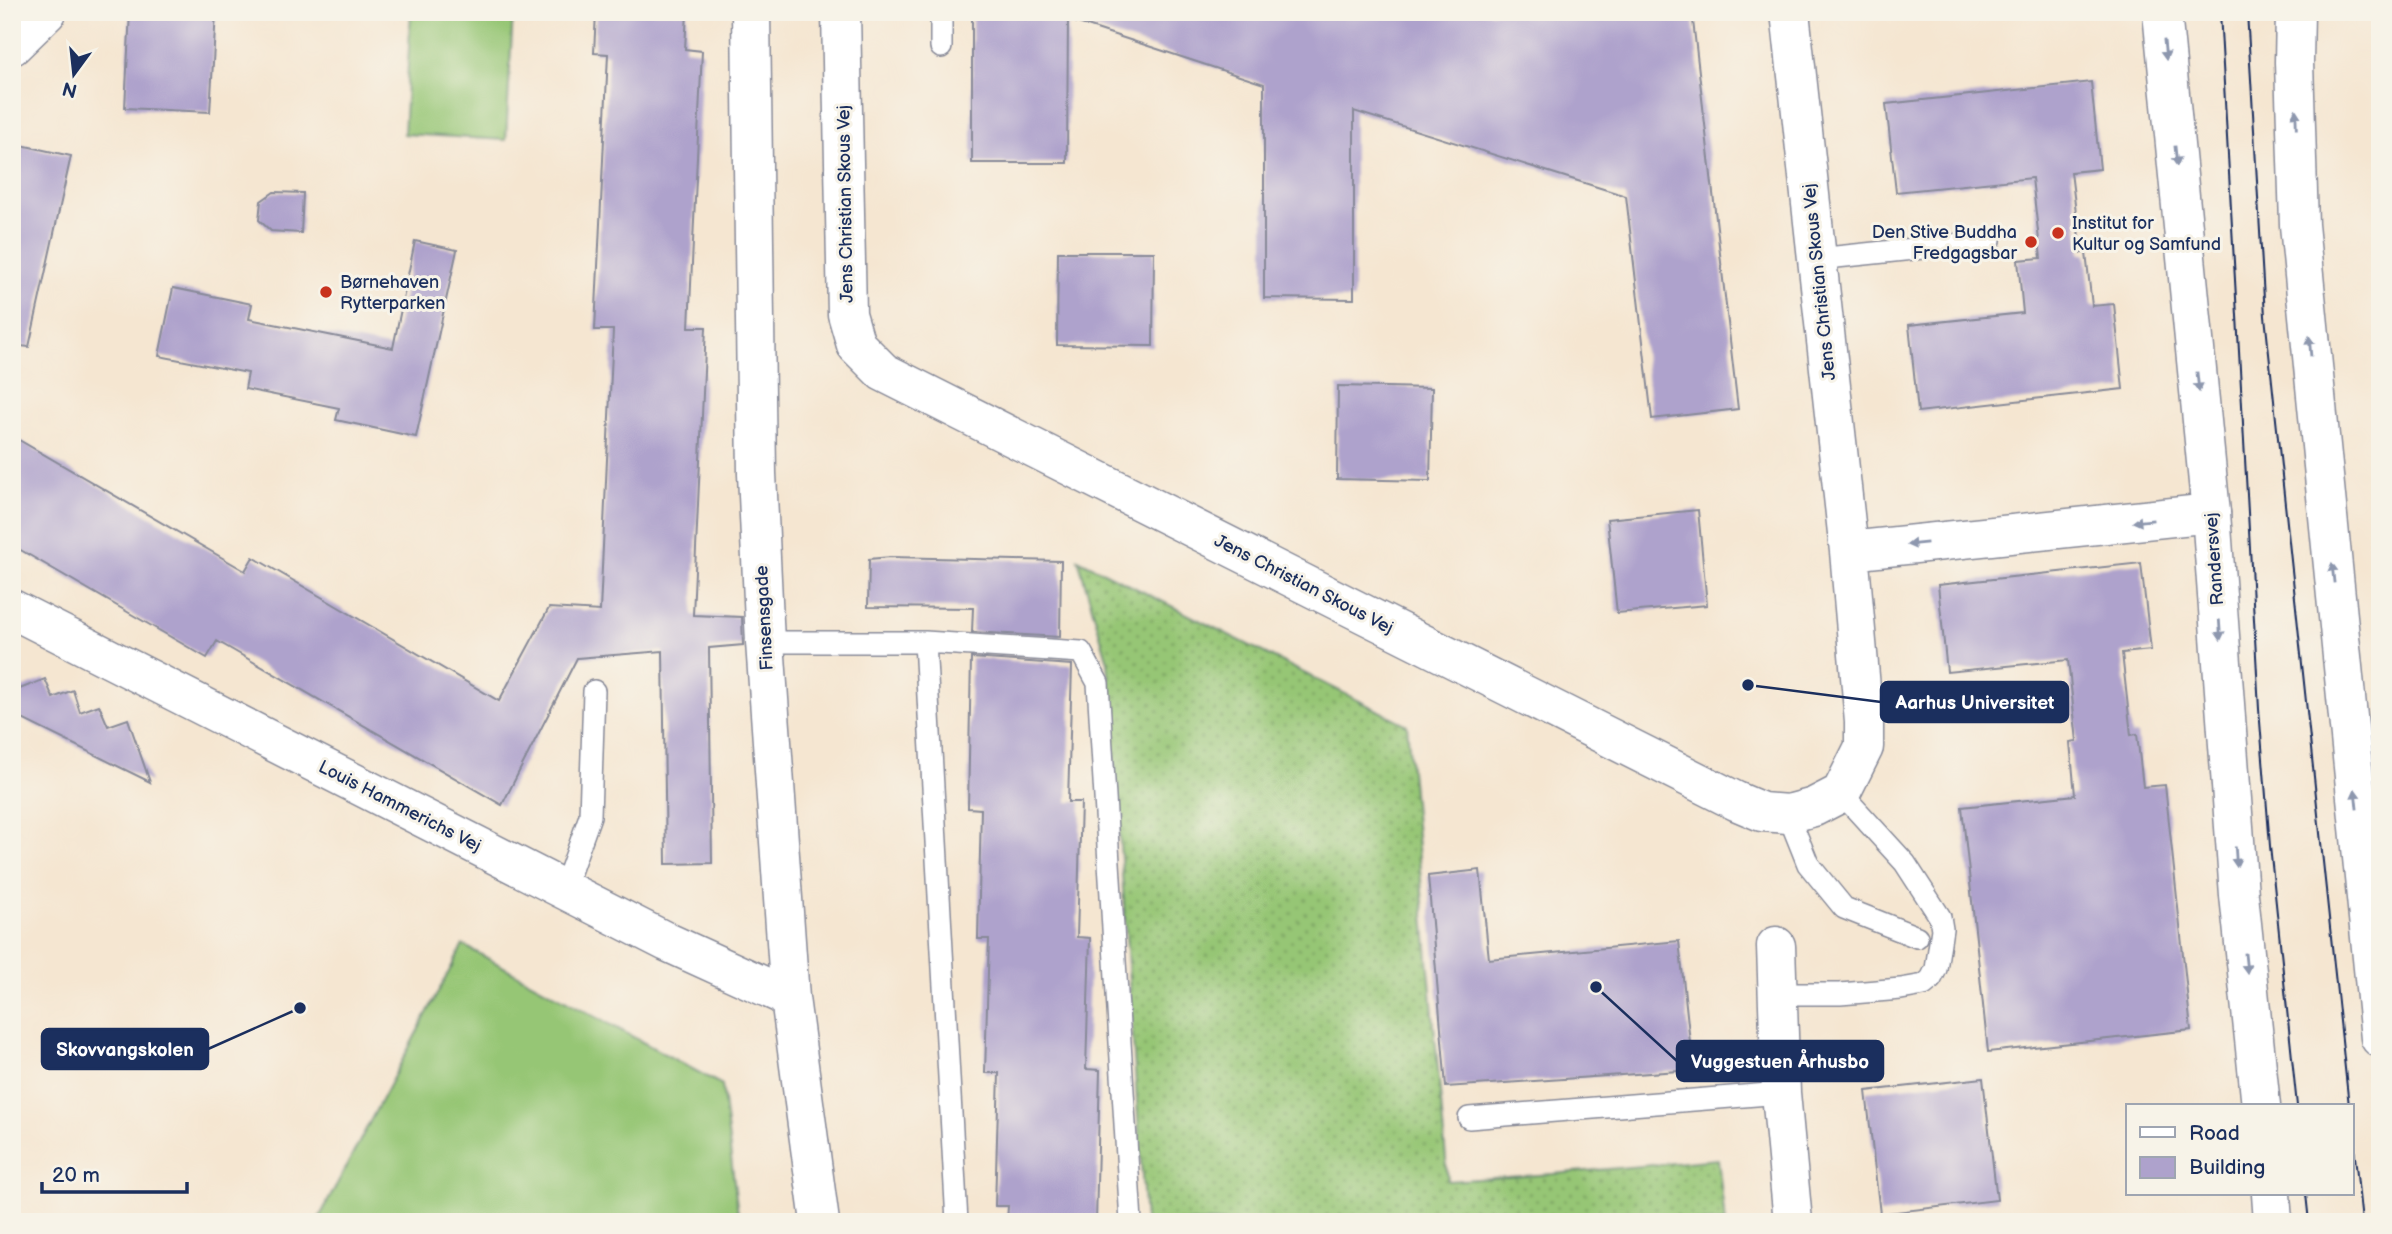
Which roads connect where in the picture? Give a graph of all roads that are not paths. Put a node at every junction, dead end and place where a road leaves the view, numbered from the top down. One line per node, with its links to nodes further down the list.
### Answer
1 (47, 12): 8 (street)
2 (751, 12): 15 (street, Finsensgade)
3 (841, 12): 19 (street, Jens Christian Skous Vej)
4 (941, 12): 9 (lane)
5 (1790, 12): 11 (street, Jens Christian Skous Vej)
6 (2162, 12): 12 (street, Randersvej, one-way to 12)
7 (2295, 12): 25 (street, one-way to 7)
8 (12, 46)
9 (941, 47)
10 (1990, 241): 11 (lane)
11 (1816, 258): 13 (street, Jens Christian Skous Vej)
12 (2211, 513): 13 (street, one-way to 13); 27 (street, Randersvej, one-way to 27)
13 (1849, 551): 18 (street, Jens Christian Skous Vej)
14 (12, 609): 20 (street, Louis Hammerichs Vej)
15 (765, 642): 16 (lane); 24 (street, Finsensgade)
16 (925, 642): 31 (lane); 32 (lane)
17 (593, 691): 20 (lane)
18 (1841, 793): 19 (street, Jens Christian Skous Vej); 23 (lane)
19 (1788, 814): 21 (lane)
20 (564, 889): 24 (street, Louis Hammerichs Vej)
21 (1917, 937)
22 (1776, 946): 23 (street)
23 (1778, 994): 26 (street)
24 (790, 998): 30 (street, Finsensgade)
25 (2380, 1038)
26 (1781, 1093): 28 (lane); 33 (street)
27 (2261, 1104)
28 (1469, 1118)
29 (2271, 1196): 34 (street)
30 (820, 1222)
31 (957, 1222)
32 (1131, 1222)
33 (1793, 1222)
34 (2273, 1222)

